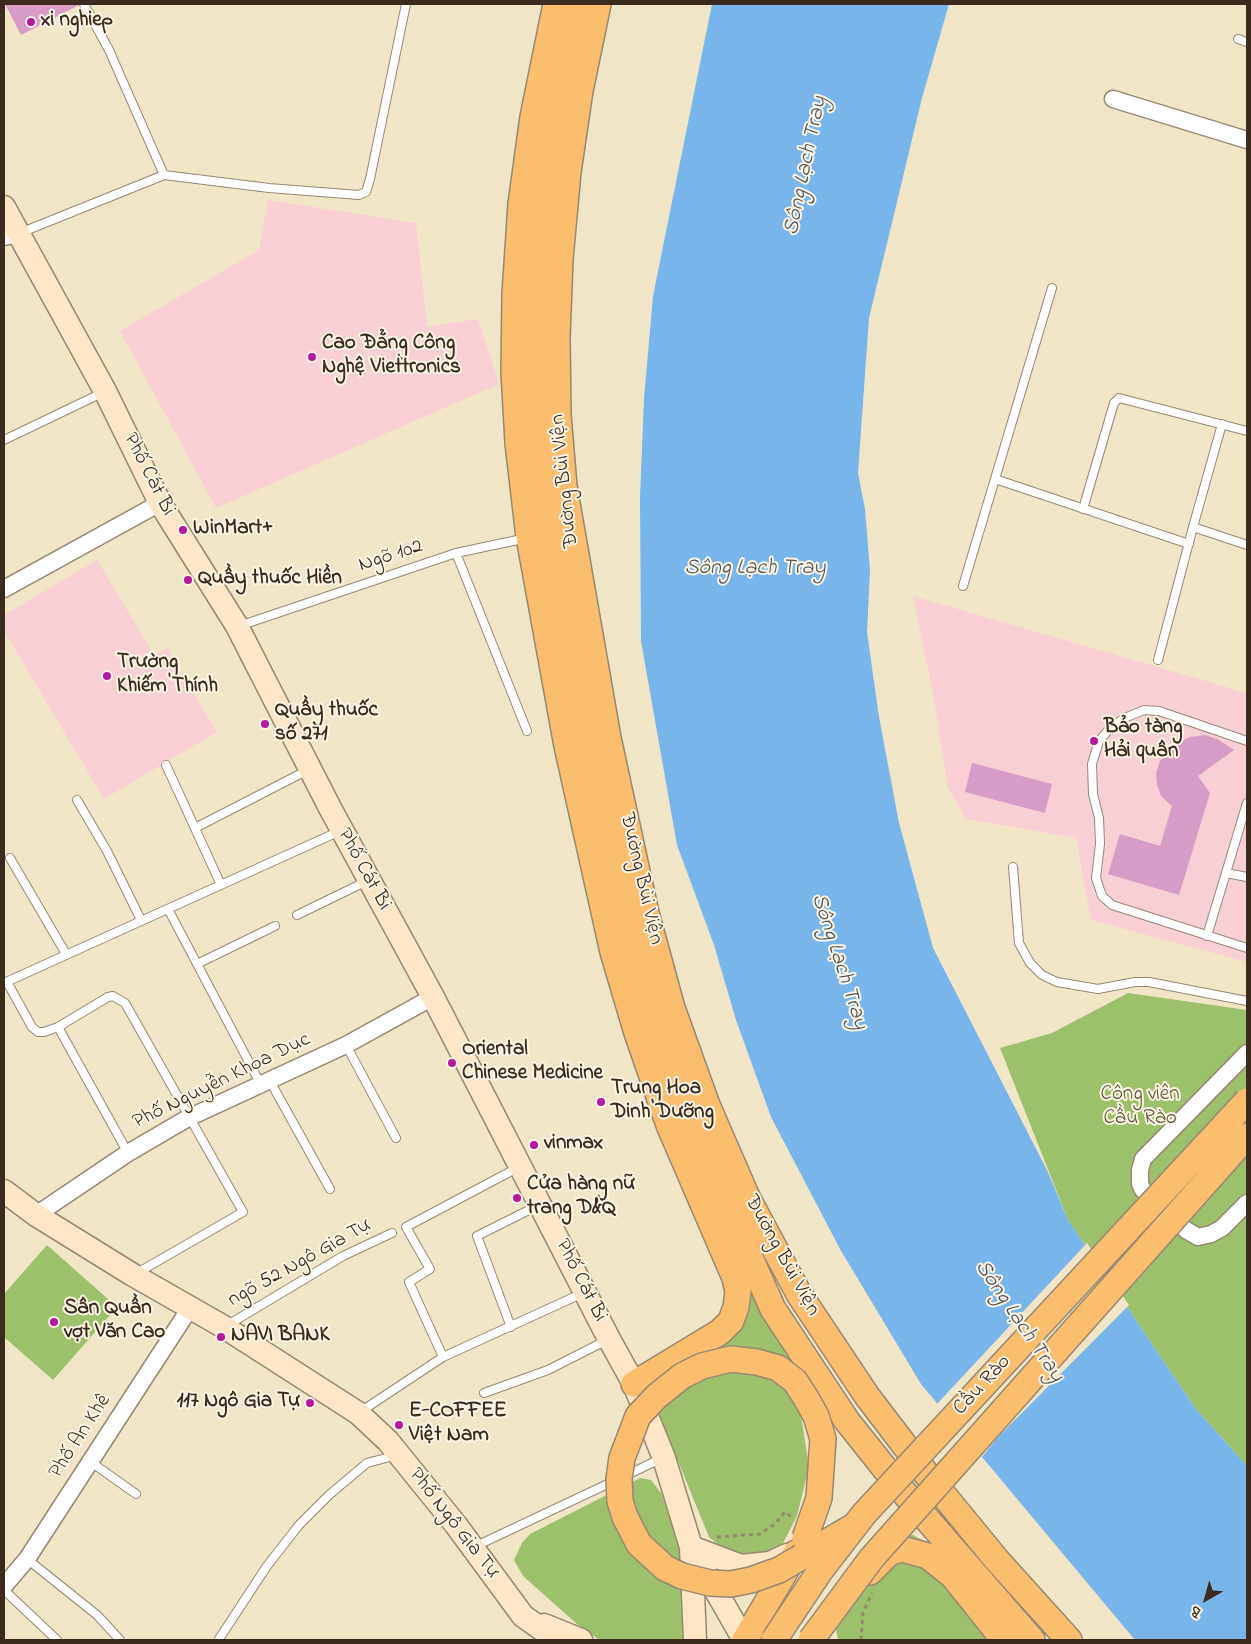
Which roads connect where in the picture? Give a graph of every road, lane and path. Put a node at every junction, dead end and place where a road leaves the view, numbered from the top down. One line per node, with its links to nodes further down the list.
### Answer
1 (84, 4): 10 (lane)
2 (406, 4): 10 (lane)
3 (556, 4): 22 (main road, Đường Bùi Viện)
4 (577, 4): 61 (main road, Đường Bùi Viện)
5 (598, 4): 108 (main road, Đường Bùi Viện)
6 (1238, 39): 7 (lane)
7 (1247, 42)
8 (1114, 99): 9 (street)
9 (1247, 140)
10 (164, 175): 12 (lane)
11 (4, 207): 12 (street, Phố Cát Bi)
12 (11, 235): 14 (street, Phố Cát Bi)
13 (1052, 288): 18 (lane)
14 (106, 391): 17 (lane); 19 (street, Phố Cát Bi)
15 (1222, 424): 16 (lane); 20 (lane); 21 (lane)
16 (1247, 432)
17 (4, 440)
18 (995, 479): 20 (lane); 26 (lane)
19 (160, 503): 27 (street); 28 (street, Phố Cát Bi)
20 (1083, 509): 23 (lane)
21 (1193, 527): 23 (lane); 24 (lane)
22 (529, 537): 25 (lane, Ngõ 102); 61 (main road, Đường Bùi Viện)
23 (1189, 544): 29 (lane)
24 (1247, 545)
25 (456, 553): 28 (lane, Ngõ 102); 30 (lane)
26 (963, 586)
27 (4, 589)
28 (237, 626): 33 (street, Phố Cát Bi)
29 (1158, 660)
30 (527, 731)
31 (1247, 741): 48 (lane)
32 (166, 766): 36 (lane)
33 (310, 769): 36 (lane); 37 (street, Phố Cát Bi)
34 (77, 800): 46 (lane)
35 (1247, 803): 40 (lane)
36 (195, 828): 43 (lane)
37 (342, 830): 42 (street, Phố Cát Bi); 43 (lane)
38 (10, 858): 50 (lane)
39 (1013, 867): 54 (lane)
40 (1226, 873): 41 (lane); 48 (lane)
41 (1247, 878)
42 (369, 880): 45 (lane); 53 (street, Phố Cát Bi)
43 (221, 885): 44 (lane)
44 (168, 909): 46 (lane); 51 (lane)
45 (297, 915)
46 (141, 920): 50 (lane)
47 (275, 926): 51 (lane)
48 (1207, 936): 49 (lane)
49 (1247, 948)
50 (66, 954): 52 (lane)
51 (198, 964): 58 (lane)
52 (5, 982): 55 (lane)
53 (432, 997): 56 (street, Phố Nguyễn Khoa Dục); 65 (street, Phố Cát Bi)
54 (1247, 1001)
55 (58, 1027): 60 (lane); 64 (lane)
56 (346, 1045): 58 (street, Phố Nguyễn Khoa Dục); 63 (lane)
57 (1247, 1053): 68 (street)
58 (265, 1082): 60 (street, Phố Nguyễn Khoa Dục); 66 (lane)
59 (1247, 1101): 86 (main road, Cầu Rào, bridge)
60 (188, 1118): 64 (street, Phố Nguyễn Khoa Dục); 72 (lane)
61 (679, 1122): 79 (main road, Đường Bùi Viện); 107 (main road, Đường Bùi Viện)
62 (1247, 1136): 104 (main road, Cầu Rào, bridge)
63 (396, 1138)
64 (128, 1153): 70 (street, Phố Nguyễn Khoa Dục)
65 (521, 1166): 69 (street, Phố Cát Bi); 78 (lane, ngõ 52 Ngô Gia Tự)
66 (330, 1189)
67 (4, 1191): 70 (street, Phố Ngô Gia Tự)
68 (1247, 1203)
69 (540, 1205): 73 (street, Phố Cát Bi); 76 (lane)
70 (36, 1215): 72 (street, Phố Ngô Gia Tự)
71 (392, 1233): 75 (lane, ngõ 52 Ngô Gia Tự)
72 (133, 1275): 74 (street, Phố Ngô Gia Tự)
73 (585, 1292): 76 (lane); 77 (street, Phố Cát Bi)
74 (190, 1308): 75 (street, Phố Ngô Gia Tự); 84 (street, Phố An Khê)
75 (224, 1327): 81 (street, Phố Ngô Gia Tự)
76 (511, 1327): 78 (lane)
77 (609, 1339): 79 (street, Phố Cát Bi); 80 (lane)
78 (444, 1357): 81 (lane)
79 (634, 1384): 83 (street, Phố Cát Bi)
80 (484, 1393)
81 (358, 1413): 82 (street, Phố Ngô Gia Tự)
82 (399, 1455): 89 (street, Phố Ngô Gia Tự); 95 (lane)
83 (664, 1458): 89 (lane); 90 (street, Phố Cát Bi)
84 (91, 1462): 85 (lane); 91 (street, Phố An Khê)
85 (136, 1494)
86 (854, 1526): 88 (main road, bridge); 103 (main road, Cầu Rào, bridge)
87 (717, 1537): 88 (path, bridge)
88 (797, 1538): 90 (street); 102 (main road)
89 (474, 1547): 94 (street, Phố Ngô Gia Tự)
90 (691, 1547): 101 (street, Phố Cát Bi); 102 (street, Phố Cát Bi)
91 (27, 1559): 93 (street, Phố An Khê); 97 (lane)
92 (874, 1578): 104 (main road); 105 (path); 106 (main road)
93 (4, 1588): 96 (lane)
94 (523, 1616): 98 (street); 99 (street, Phố Ngô Gia Tự); 100 (street)
95 (219, 1639)
96 (57, 1640)
97 (120, 1640)
98 (541, 1640)
99 (557, 1640)
100 (580, 1640)
101 (695, 1640)
102 (744, 1640)
103 (774, 1640)
104 (815, 1640)
105 (861, 1640)
106 (1004, 1640)
107 (1032, 1640)
108 (1069, 1640)

